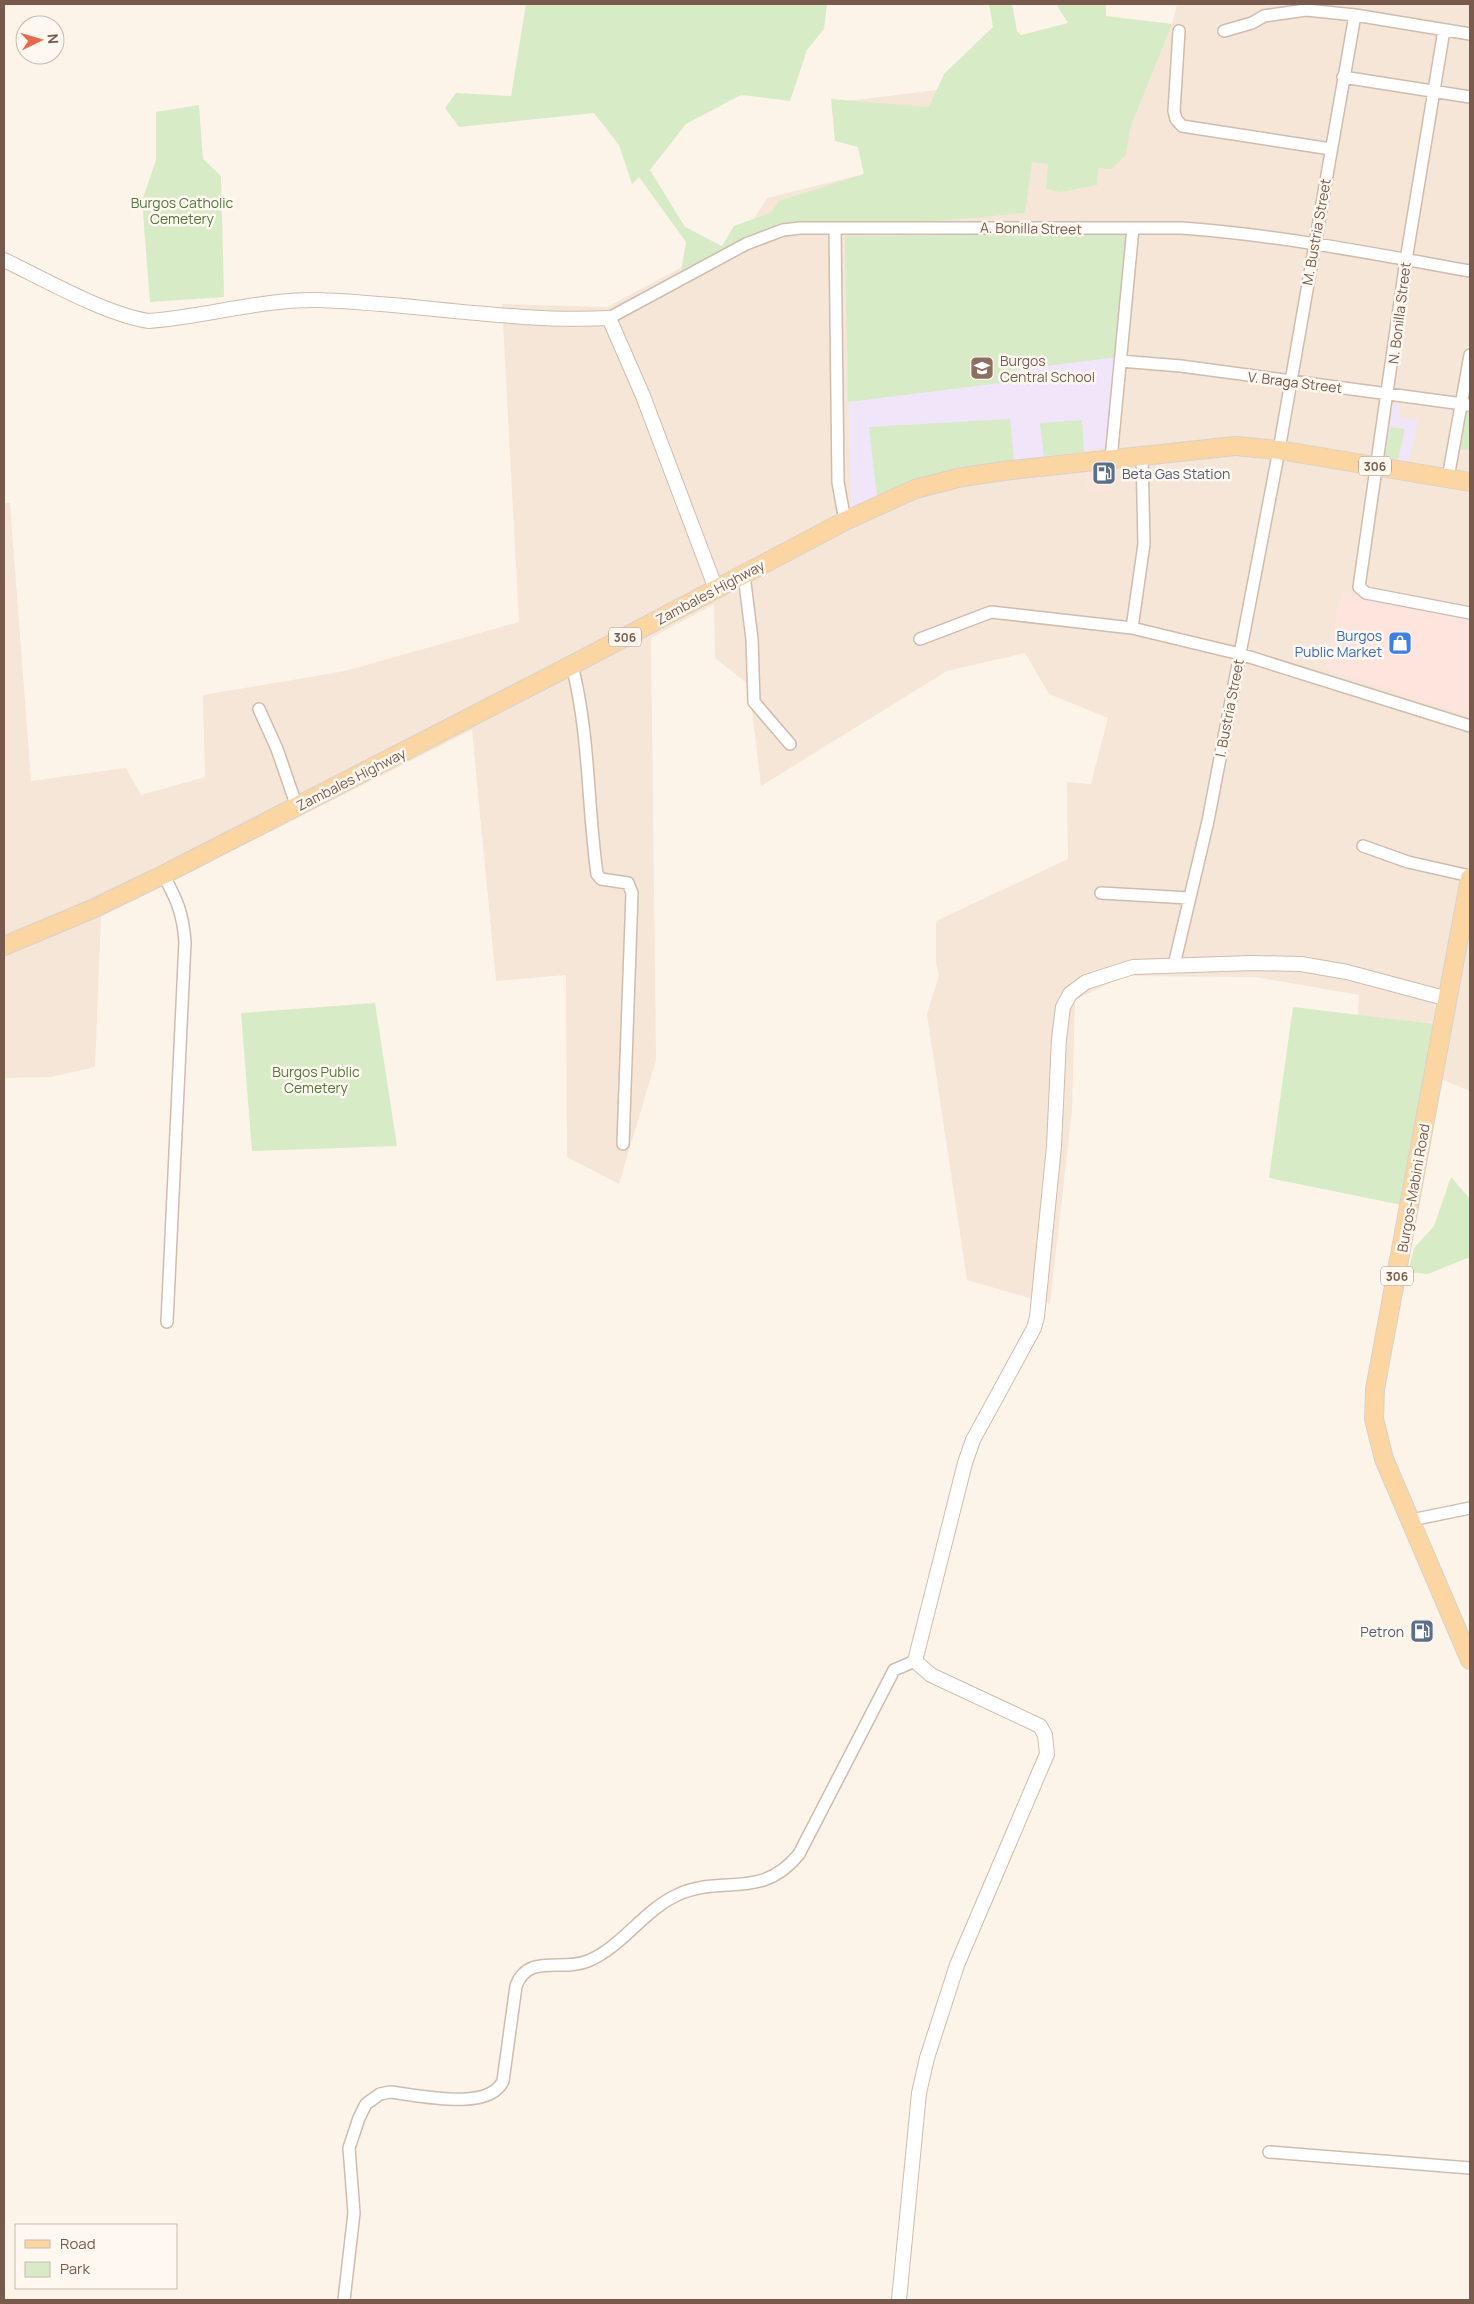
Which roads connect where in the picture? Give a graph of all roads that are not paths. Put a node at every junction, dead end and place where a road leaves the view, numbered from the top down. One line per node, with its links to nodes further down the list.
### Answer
1 (1264, 10): 2 (street); 5 (street)
2 (1355, 15): 3 (street); 7 (street, M. Bustria Street)
3 (1444, 30): 6 (street); 8 (street, N. Bonilla Street)
4 (1179, 31): 10 (street)
5 (1224, 31)
6 (1470, 34)
7 (1343, 77): 8 (street); 10 (street, M. Bustria Street)
8 (1433, 91): 9 (street); 15 (street, N. Bonilla Street)
9 (1470, 97)
10 (1330, 149): 13 (street, M. Bustria Street)
11 (835, 228): 12 (street, A. Bonilla Street); 17 (street, A. Bonilla Street); 29 (street)
12 (1133, 228): 13 (street, A. Bonilla Street); 19 (street)
13 (1314, 244): 15 (street, A. Bonilla Street); 20 (street, M. Bustria Street)
14 (4, 260): 17 (street)
15 (1406, 260): 16 (street, A. Bonilla Street); 21 (street, N. Bonilla Street)
16 (1470, 271)
17 (610, 318): 31 (street)
18 (1470, 355): 22 (street)
19 (1120, 360): 20 (street, V. Braga Street); 25 (street)
20 (1291, 382): 21 (street, V. Braga Street); 23 (street, M. Bustria Street)
21 (1389, 393): 22 (street, V. Braga Street); 26 (street, N. Bonilla Street)
22 (1466, 404): 27 (street)
23 (1279, 450): 24 (main road, Zambales Highway / 306); 26 (main road, Zambales Highway / 306); 35 (street, I. Bustria Street)
24 (1142, 455): 25 (main road, Zambales Highway / 306); 33 (street)
25 (1111, 459): 29 (main road, Zambales Highway / 306)
26 (1376, 466): 27 (main road, Zambales Highway / 306); 32 (street, N. Bonilla Street)
27 (1448, 478): 28 (main road, Zambales Highway / 306)
28 (1470, 482)
29 (845, 521): 30 (main road, Zambales Highway / 306)
30 (744, 575): 31 (main road, Zambales Highway / 306); 39 (street)
31 (716, 589): 36 (main road, Zambales Highway / 306)
32 (1470, 613)
33 (1132, 628): 34 (street); 35 (street)
34 (920, 640)
35 (1240, 654): 38 (street); 45 (street, I. Bustria Street)
36 (572, 665): 40 (main road, Zambales Highway / 306); 49 (street)
37 (259, 709): 40 (street)
38 (1470, 726)
39 (790, 744)
40 (297, 807): 42 (main road, Zambales Highway / 306)
41 (1363, 846): 43 (street)
42 (163, 875): 46 (main road, Zambales Highway / 306); 50 (street)
43 (1470, 877): 48 (main road, Burgos-Mabini Road / 306)
44 (1101, 893): 45 (street)
45 (1189, 898): 47 (street, I. Bustria Street)
46 (4, 946)
47 (1174, 965): 48 (street); 54 (street)
48 (1448, 999): 52 (main road, Burgos-Mabini Road / 306)
49 (623, 1144)
50 (167, 1322)
51 (1470, 1508): 52 (street)
52 (1411, 1520): 53 (main road, Burgos-Mabini Road / 306)
53 (1470, 1660)
54 (915, 1661): 57 (street); 58 (street)
55 (1269, 2152): 56 (street)
56 (1470, 2168)
57 (344, 2300)
58 (899, 2300)

